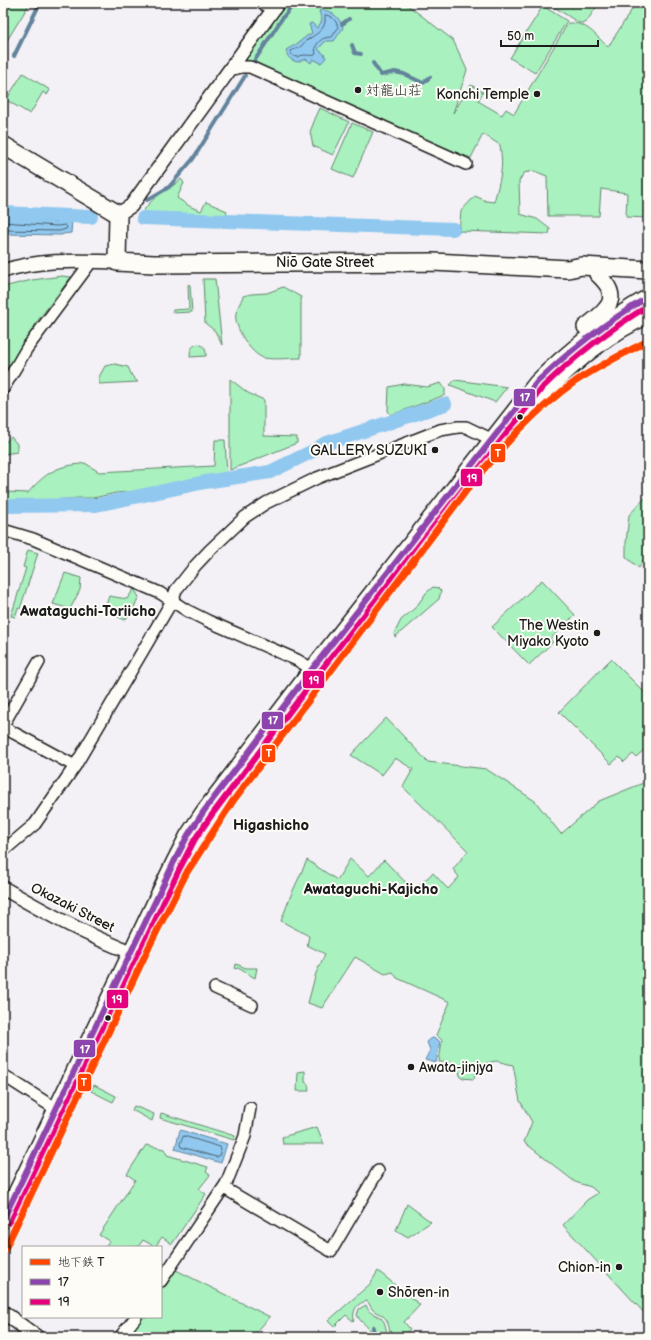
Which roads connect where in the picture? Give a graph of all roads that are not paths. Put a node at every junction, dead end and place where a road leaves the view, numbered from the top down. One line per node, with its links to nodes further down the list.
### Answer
1 (271, 5): 2 (street)
2 (230, 70): 4 (street); 5 (street)
3 (3, 145): 5 (main road)
4 (466, 164)
5 (118, 214): 7 (main road)
6 (91, 262): 7 (street, Niō Gate Street); 10 (street, Niō Gate Street); 15 (street)
7 (117, 262): 8 (main road, Niō Gate Street)
8 (568, 269): 9 (main road, Niō Gate Street); 11 (main road)
9 (648, 270)
10 (3, 271)
11 (597, 274): 12 (main road); 16 (main road)
12 (648, 280)
13 (648, 297): 16 (main road)
14 (648, 316): 16 (main road)
15 (3, 389)
16 (493, 440): 18 (street); 20 (main road)
17 (3, 530): 18 (street)
18 (172, 601): 20 (street); 22 (street)
19 (39, 662): 21 (street)
20 (312, 669): 25 (main road)
21 (3, 726): 22 (street)
22 (75, 766): 23 (street)
23 (3, 851)
24 (3, 888): 25 (street, Okazaki Street)
25 (131, 952): 30 (main road)
26 (216, 988): 27 (street)
27 (252, 1005)
28 (3, 1075): 30 (street)
29 (250, 1108): 32 (street)
30 (56, 1109): 33 (main road)
31 (378, 1171): 32 (street)
32 (224, 1188): 34 (street)
33 (3, 1220)
34 (162, 1281)
35 (3, 1312): 37 (street)
36 (135, 1318): 38 (street)
37 (37, 1337)
38 (120, 1337)

